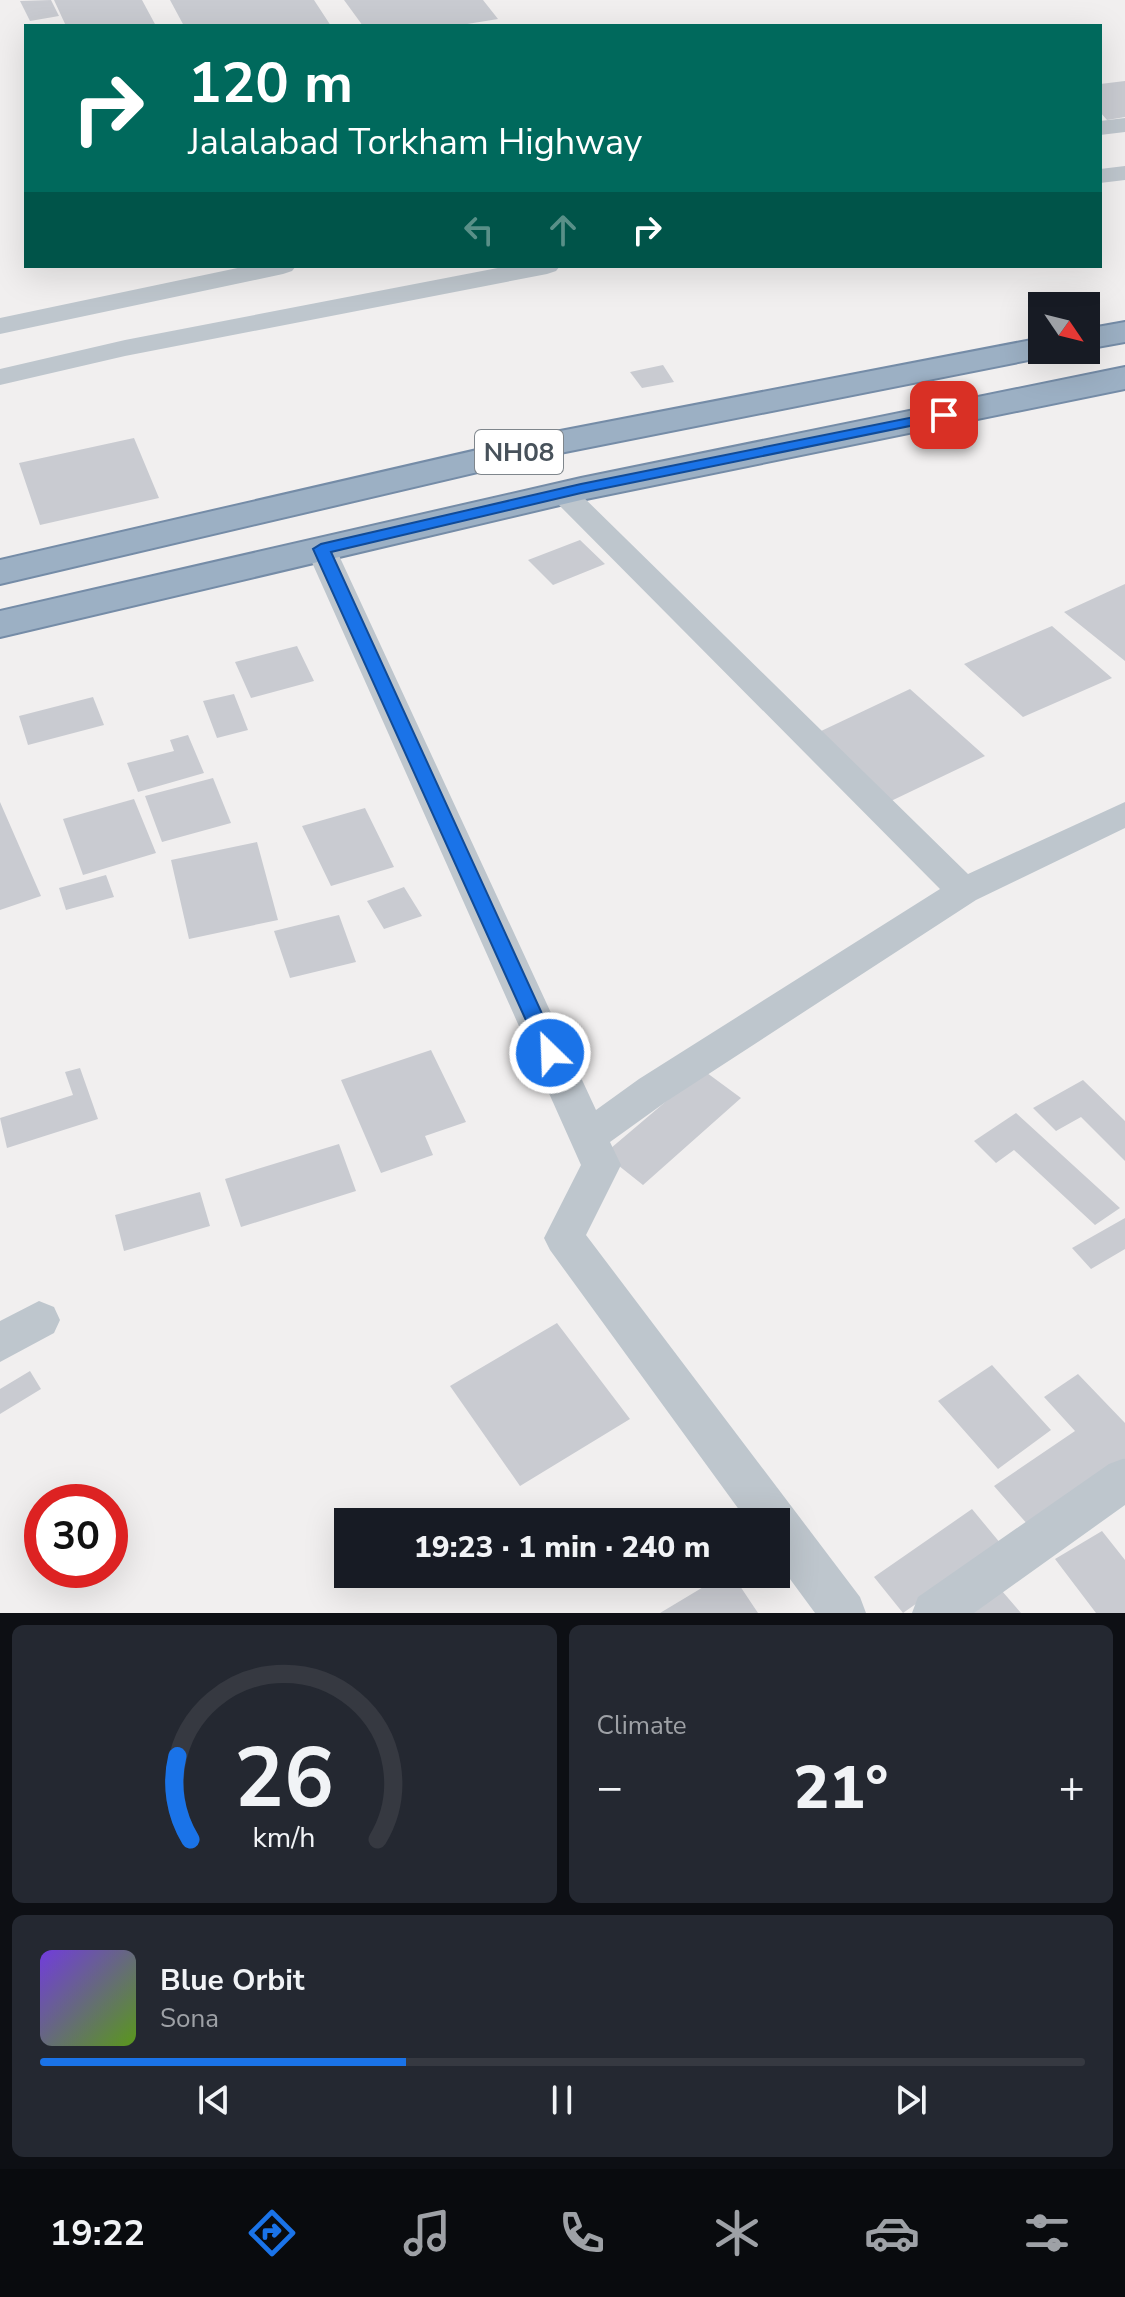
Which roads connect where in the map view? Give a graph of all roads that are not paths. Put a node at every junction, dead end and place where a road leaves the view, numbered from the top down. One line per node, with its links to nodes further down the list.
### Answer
1 (1125, 125): 2 (street)
2 (1102, 128)
3 (1125, 173): 4 (street)
4 (1102, 176)
5 (274, 268): 7 (street)
6 (537, 268): 11 (street)
7 (0, 326)
8 (1125, 332): 9 (highway)
9 (1100, 336)
10 (1028, 351): 15 (highway, NH08)
11 (0, 377)
12 (1125, 378): 13 (highway, NH08)
13 (563, 493): 14 (highway, NH08); 18 (street)
14 (321, 549): 16 (highway, NH08); 19 (street)
15 (0, 572)
16 (0, 624)
17 (1125, 814): 18 (street)
18 (964, 891): 19 (street)
19 (588, 1137): 23 (street)
20 (39, 1320): 21 (street)
21 (0, 1343)
22 (1125, 1479): 26 (street)
23 (765, 1508)
24 (790, 1542): 25 (street)
25 (843, 1613)
26 (935, 1613)

